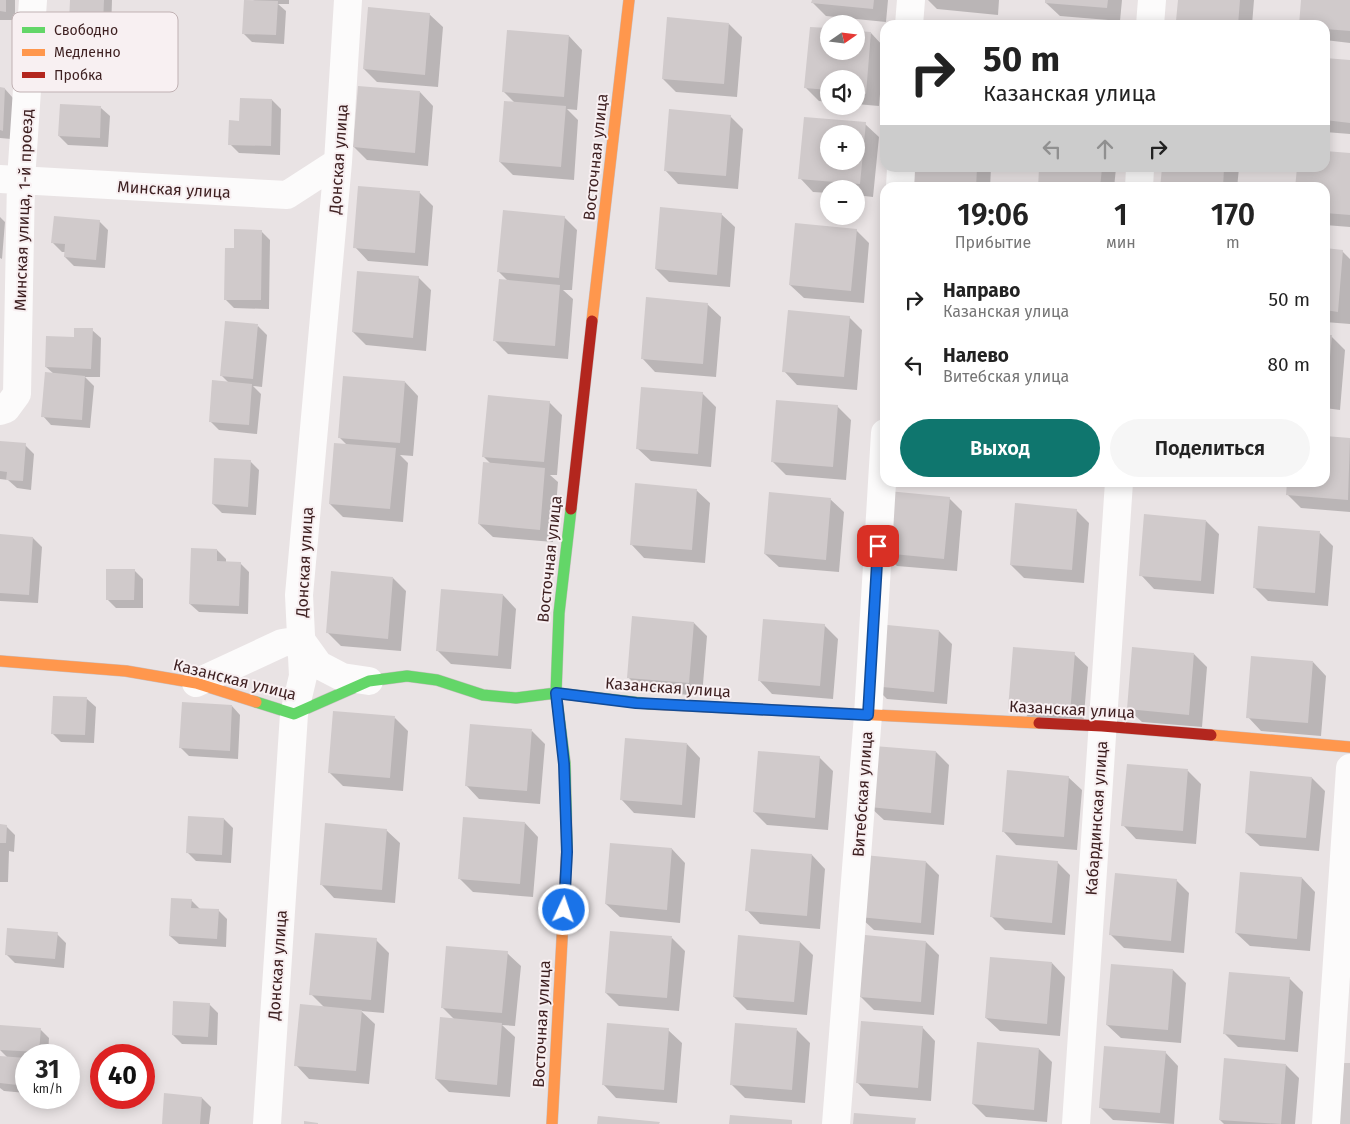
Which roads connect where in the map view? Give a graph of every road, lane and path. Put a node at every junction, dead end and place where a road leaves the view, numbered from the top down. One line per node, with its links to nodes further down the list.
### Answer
1 (348, 0): 8 (street, Донская улица)
2 (629, 0): 17 (street, Восточная улица)
3 (911, 0): 5 (street)
4 (1152, 0): 6 (street)
5 (910, 20)
6 (1150, 20)
7 (22, 92): 9 (street, Минская улица, 1-й проезд)
8 (338, 162): 9 (street, Минская улица); 13 (street, Донская улица)
9 (11, 179): 10 (street, Минская улица, 1-й проезд)
10 (0, 411)
11 (882, 487): 19 (street, Витебская улица)
12 (1119, 487): 20 (street, Кабардинская улица)
13 (301, 640): 15 (street); 16 (street); 18 (street, Донская улица)
14 (0, 661): 16 (street, Казанская улица)
15 (369, 682): 17 (street, Казанская улица); 18 (street, Казанская улица)
16 (196, 683): 18 (street, Казанская улица)
17 (556, 693): 19 (street, Казанская улица); 24 (street, Восточная улица)
18 (294, 714): 23 (street, Донская улица)
19 (868, 715): 20 (street, Казанская улица); 25 (street, Витебская улица)
20 (1102, 726): 21 (street, Казанская улица); 26 (street, Кабардинская улица)
21 (1350, 747)
22 (1350, 768): 27 (street)
23 (267, 1124)
24 (552, 1124)
25 (836, 1124)
26 (1076, 1124)
27 (1326, 1124)

